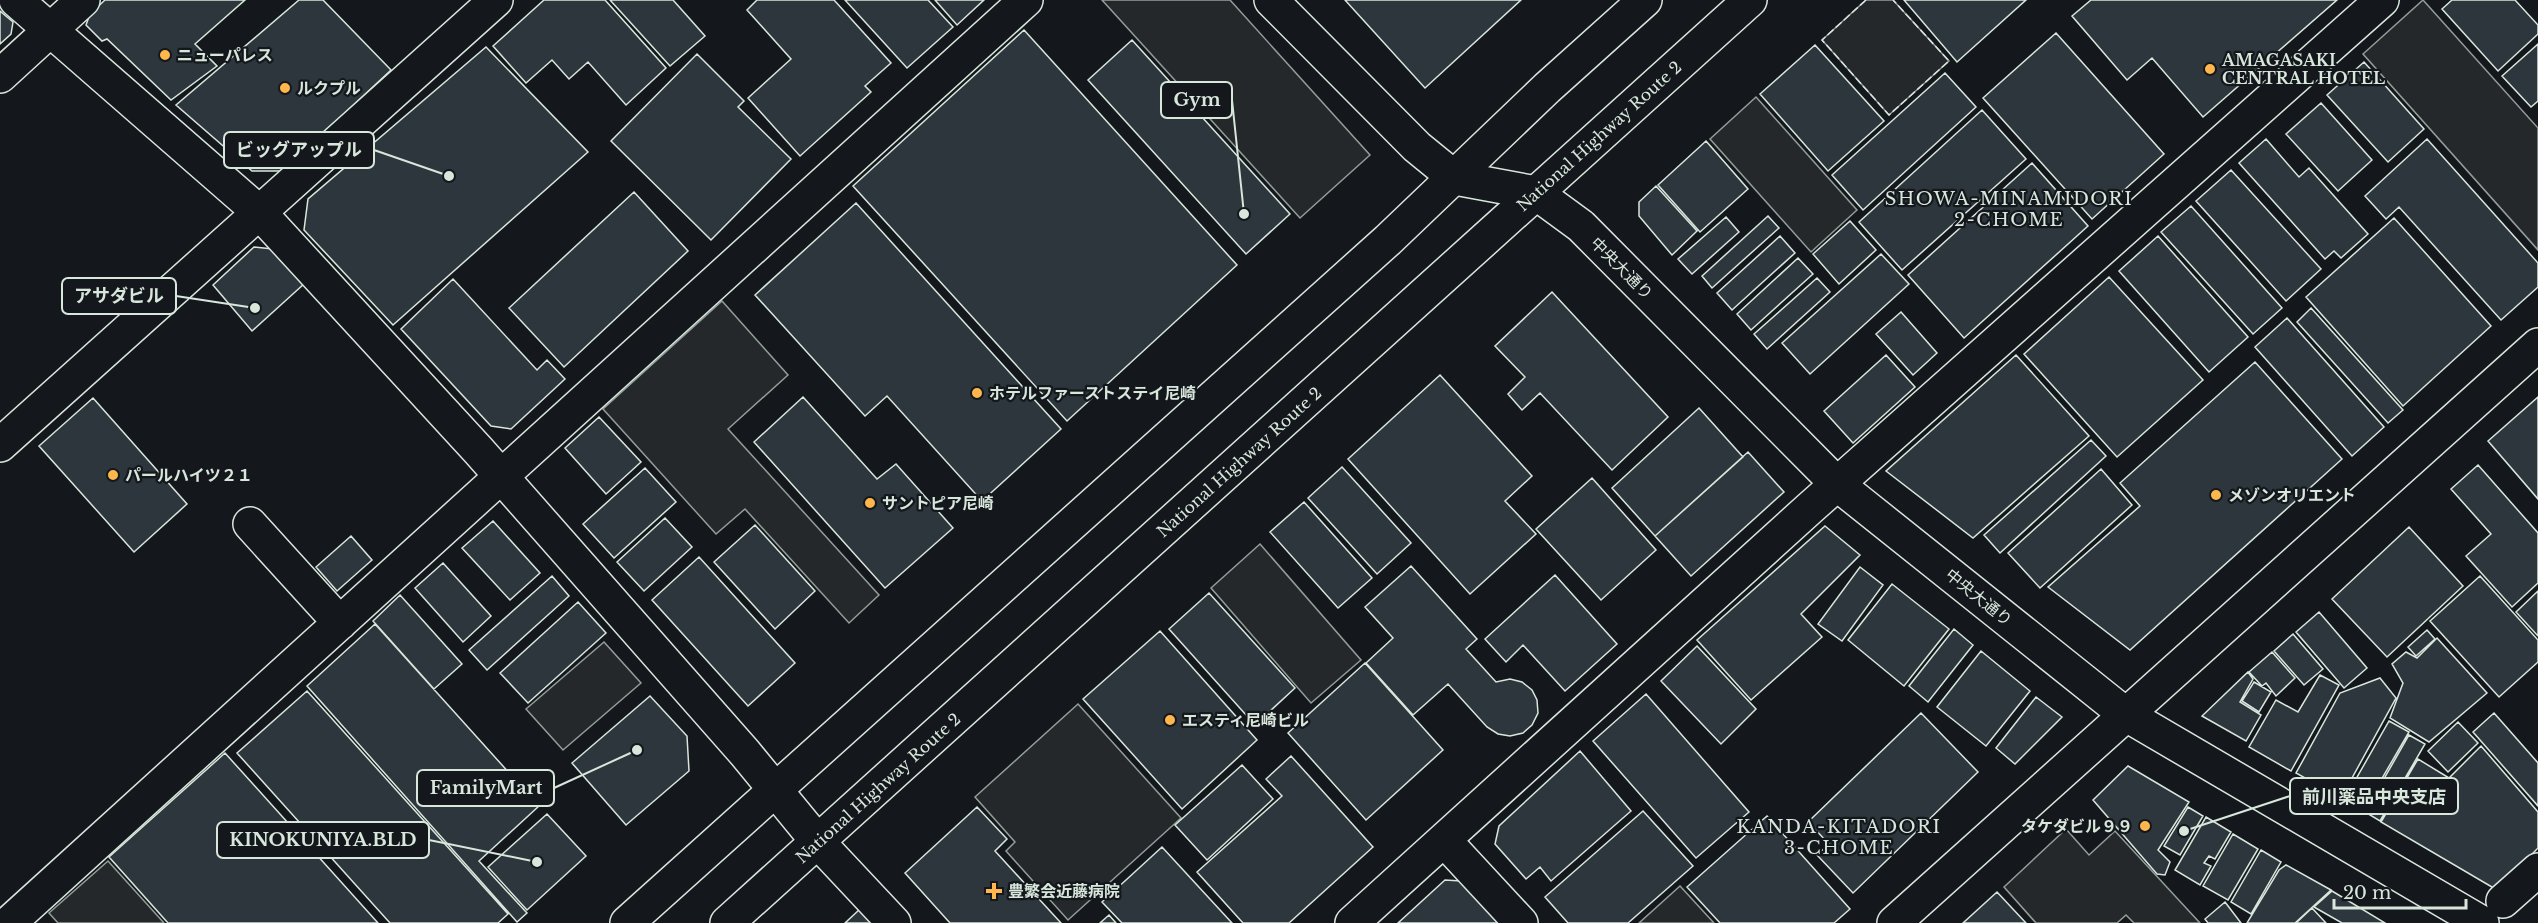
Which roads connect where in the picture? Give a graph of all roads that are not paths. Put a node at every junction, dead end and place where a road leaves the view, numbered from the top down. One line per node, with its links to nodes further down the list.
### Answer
1 (16, 0): 9 (main road)
2 (83, 0): 9 (main road)
3 (496, 0): 13 (main road)
4 (1026, 0): 16 (main road)
5 (1271, 0): 11 (main road)
6 (1645, 0): 11 (main road)
7 (1750, 0): 12 (main road, National Highway Route 2)
8 (2382, 0): 17 (main road)
9 (50, 31): 10 (main road); 13 (main road)
10 (0, 76)
11 (1455, 178): 12 (main road); 21 (main road)
12 (1536, 193): 17 (main road, 中央大通り); 23 (main road, National Highway Route 2)
13 (260, 212): 15 (main road); 16 (main road)
14 (2538, 345): 20 (main road)
15 (0, 445)
16 (501, 476): 19 (main road); 21 (main road)
17 (1837, 484): 20 (main road, 中央大通り); 22 (main road)
18 (250, 524): 19 (main road)
19 (340, 623): 26 (main road)
20 (2125, 714): 25 (main road, 中央大通り); 32 (main road)
21 (775, 791): 23 (main road); 27 (main road)
22 (1444, 840): 30 (main road); 31 (main road)
23 (818, 842): 28 (main road, National Highway Route 2); 29 (main road)
24 (2538, 870): 25 (main road)
25 (2492, 912)
26 (9, 923)
27 (627, 923)
28 (727, 923)
29 (894, 923)
30 (1352, 923)
31 (1521, 923)
32 (1894, 923)

